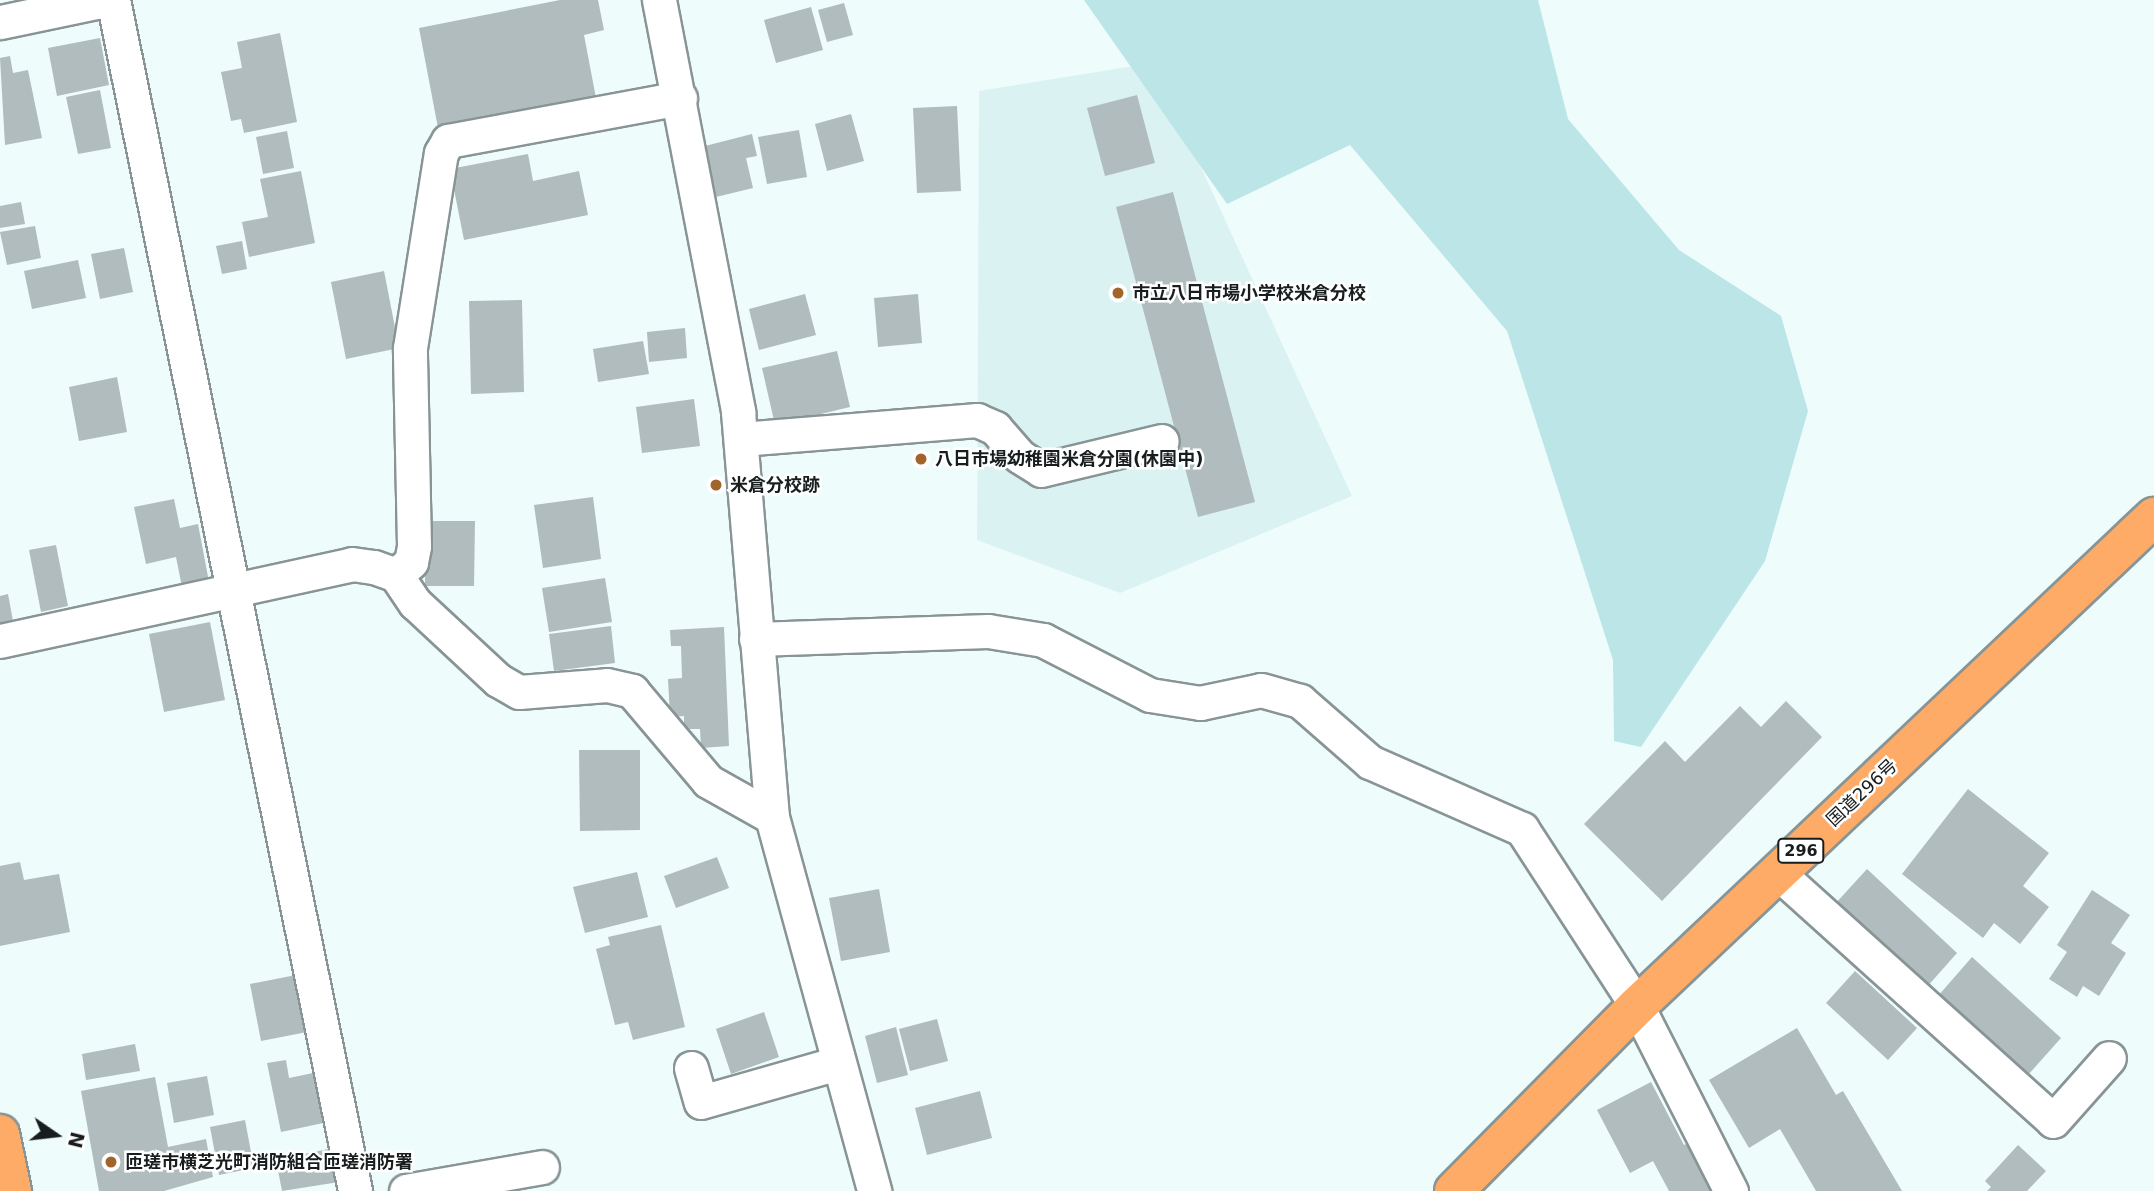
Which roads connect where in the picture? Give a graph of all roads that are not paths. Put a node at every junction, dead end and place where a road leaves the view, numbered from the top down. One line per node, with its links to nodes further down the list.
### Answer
1 (105, 0): 4 (street)
2 (113, 0): 10 (street)
3 (659, 0): 5 (street)
4 (0, 22)
5 (680, 98): 6 (street); 9 (street)
6 (741, 439): 7 (street); 11 (street)
7 (1162, 441)
8 (2154, 517): 14 (highway, 国道296号 / 296)
9 (396, 575): 10 (street); 13 (street)
10 (231, 590): 12 (street); 22 (street)
11 (756, 639): 13 (street); 15 (street)
12 (0, 641)
13 (772, 817): 17 (street)
14 (1778, 873): 15 (highway, 国道296号 / 296); 16 (street)
15 (1637, 1006): 25 (highway, 国道296号 / 296); 26 (street)
16 (2109, 1058)
17 (838, 1063): 18 (street); 24 (street)
18 (691, 1068)
19 (0, 1134): 21 (highway)
20 (542, 1167): 23 (street)
21 (12, 1191)
22 (355, 1191)
23 (406, 1191)
24 (874, 1191)
25 (1454, 1191)
26 (1731, 1191)

